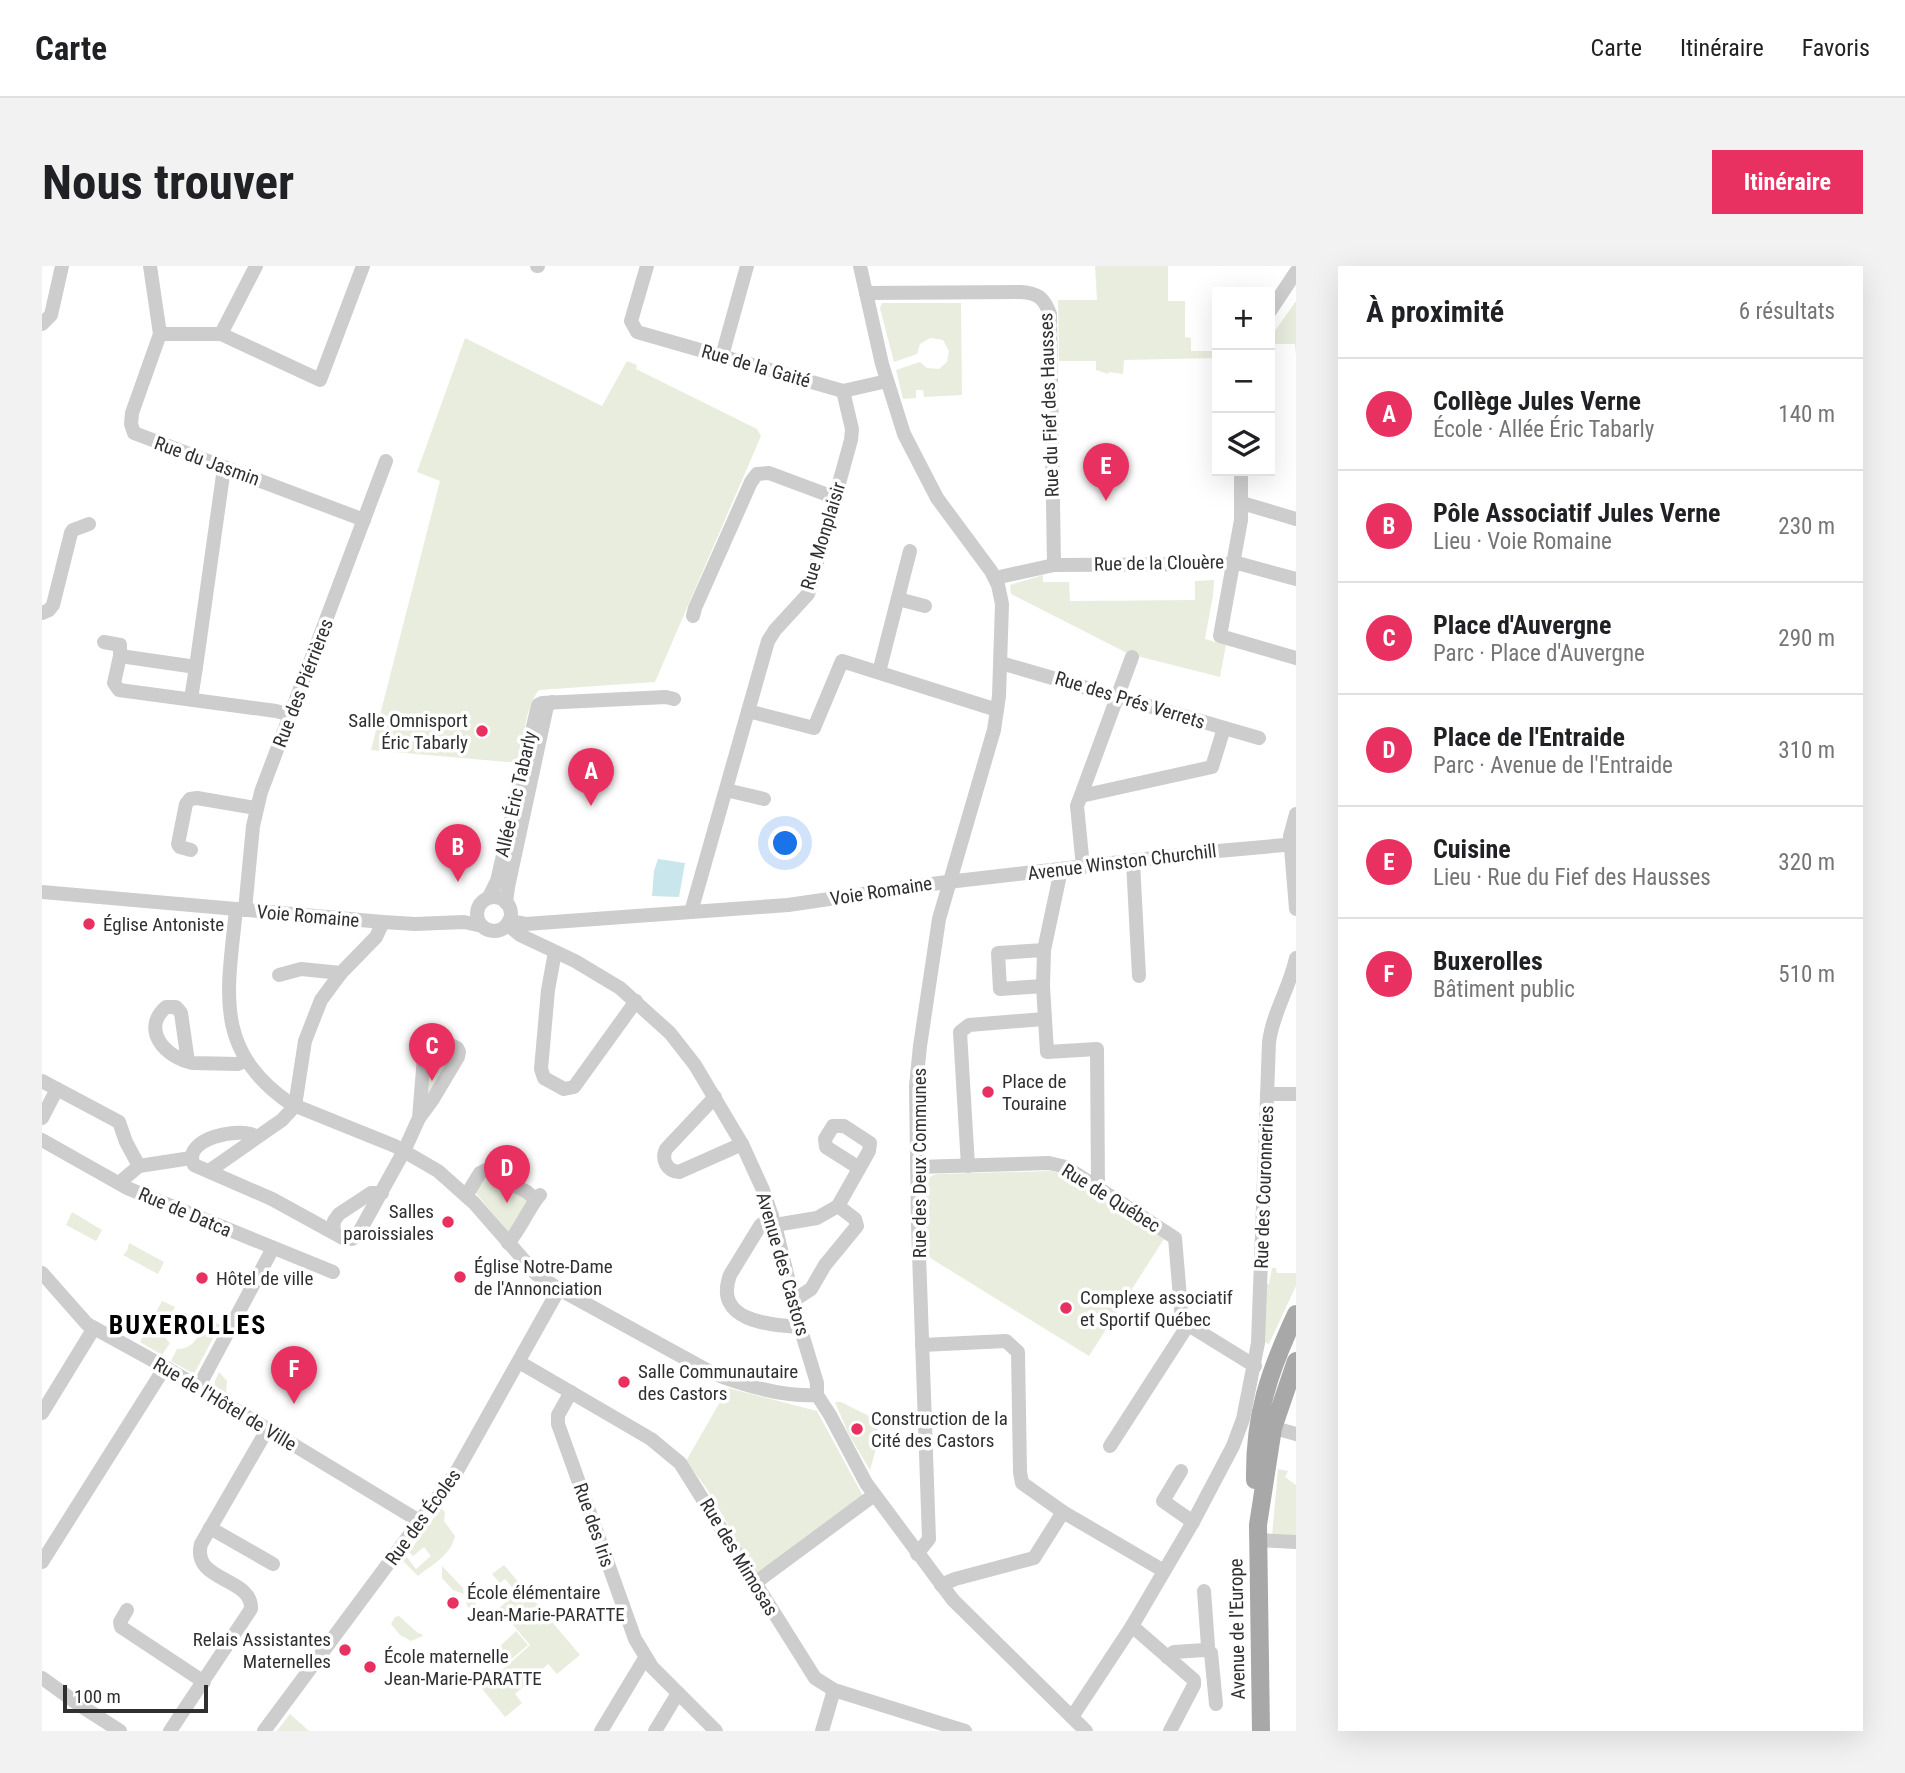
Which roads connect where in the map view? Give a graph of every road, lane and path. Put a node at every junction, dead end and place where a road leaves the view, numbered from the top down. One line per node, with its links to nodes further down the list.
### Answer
1 (62, 266): 11 (street)
2 (150, 266): 12 (street, Rue du Jasmin)
3 (256, 266): 13 (street)
4 (363, 266): 13 (street)
5 (647, 266): 14 (street, Rue de la Gaité)
6 (747, 266): 14 (street)
7 (860, 266): 9 (street, Rue des Deux Communes)
8 (1296, 272): 10 (street)
9 (866, 293): 15 (street, Rue des Deux Communes); 27 (street, Rue du Fief des Hausses)
10 (1275, 304)
11 (42, 324)
12 (160, 334): 13 (street); 18 (street, Rue du Jasmin)
13 (221, 334)
14 (722, 356): 16 (street, Rue de la Gaité)
15 (887, 381): 16 (street, Rue de la Gaité); 28 (street, Rue des Deux Communes)
16 (844, 391): 20 (street, Rue Monplaisir)
17 (386, 461): 23 (street, Rue des Piérrières)
18 (224, 468): 23 (street, Rue du Jasmin); 39 (street)
19 (1241, 476): 21 (street, Rue de la Clouère)
20 (836, 498): 33 (street); 46 (street, Rue Monplaisir)
21 (1242, 503): 22 (street); 26 (street, Rue de la Clouère)
22 (1296, 519)
23 (364, 520): 47 (street, Rue des Piérrières)
24 (89, 524): 32 (street)
25 (910, 551): 30 (street)
26 (1233, 564): 27 (street, Rue de la Clouère); 29 (street); 37 (street)
27 (1054, 565): 28 (street, Rue de la Clouère)
28 (995, 578): 38 (street, Rue des Deux Communes)
29 (1296, 579)
30 (898, 599): 31 (street); 40 (street)
31 (925, 606)
32 (42, 612)
33 (694, 616)
34 (104, 642): 35 (street)
35 (120, 656): 39 (street); 42 (street)
36 (1132, 657): 41 (street)
37 (1296, 658)
38 (1001, 663): 41 (street, Rue des Prés Verrets); 45 (street, Rue des Deux Communes)
39 (195, 667): 42 (street)
40 (879, 672): 45 (street); 46 (street)
41 (1118, 695): 48 (street, Rue des Prés Verrets); 51 (street)
42 (191, 699): 47 (street)
43 (674, 699): 44 (street)
44 (552, 702): 62 (street, Allée Éric Tabarly); 66 (street, Allée Éric Tabarly)
45 (997, 710): 60 (street, Rue des Deux Communes)
46 (748, 711): 50 (street, Rue Monplaisir)
47 (291, 715): 53 (street, Rue des Piérrières)
48 (1224, 729): 49 (street, Rue des Prés Verrets); 51 (street)
49 (1259, 738)
50 (726, 790): 52 (street); 65 (street, Rue Monplaisir)
51 (1081, 796): 58 (street)
52 (764, 799)
53 (257, 808): 56 (street); 64 (street, Rue des Piérrières)
54 (1296, 814): 55 (street)
55 (1293, 844): 57 (street, Avenue Winston Churchill); 63 (street)
56 (191, 850)
57 (1133, 862): 58 (street, Avenue Winston Churchill); 78 (street)
58 (1083, 867): 59 (street, Avenue Winston Churchill)
59 (1061, 870): 60 (street, Avenue Winston Churchill); 73 (street)
60 (949, 882): 65 (street, Voie Romaine); 99 (street, Rue des Deux Communes)
61 (42, 892): 64 (street, Voie Romaine)
62 (484, 901): 66 (street, Voie Romaine); 68 (street, Voie Romaine); 71 (street)
63 (1296, 909)
64 (241, 910): 69 (street, Voie Romaine); 82 (street, Rue des Piérrières)
65 (691, 912): 67 (street, Voie Romaine)
66 (508, 914): 67 (street, Voie Romaine); 70 (street, Voie Romaine); 71 (street, Voie Romaine); 72 (street, Avenue des Castors)
67 (604, 917): 70 (street, Voie Romaine)
68 (449, 921): 69 (street, Voie Romaine); 71 (street, Voie Romaine)
69 (383, 922): 76 (street)
70 (546, 923): 74 (street)
71 (488, 928): 72 (street, Avenue des Castors)
72 (534, 943): 74 (street, Avenue des Castors)
73 (1044, 950): 79 (street); 79 (street)
74 (553, 951): 80 (street, Avenue des Castors); 80 (street)
75 (1296, 958): 86 (street, Rue des Couronneries)
76 (341, 973): 77 (street); 89 (street)
77 (279, 975)
78 (1139, 976)
79 (1043, 986): 81 (street)
80 (636, 1001): 88 (street, Avenue des Castors)
81 (1044, 1019): 98 (street); 103 (street)
82 (246, 1060): 83 (street); 89 (street, Rue des Piérrières)
83 (188, 1062)
84 (42, 1081): 85 (street)
85 (57, 1089): 90 (street); 97 (street)
86 (1267, 1094): 87 (street); 122 (street, Rue des Couronneries)
87 (1296, 1094)
88 (715, 1097): 94 (street, Avenue des Castors); 94 (street)
89 (295, 1106): 92 (street); 95 (street, Rue des Piérrières)
90 (42, 1118)
91 (419, 1118): 91 (street); 95 (street)
92 (257, 1138): 96 (street); 101 (street)
93 (42, 1140): 102 (street, Rue de Datca)
94 (742, 1144): 107 (street, Avenue des Castors)
95 (404, 1151): 104 (street); 105 (street, Rue des Piérrières)
96 (191, 1158): 97 (street); 101 (street)
97 (139, 1166): 102 (street)
98 (968, 1166): 99 (street, Rue de Québec); 103 (street, Rue de Québec)
99 (917, 1167): 119 (street, Rue des Deux Communes)
100 (859, 1168): 106 (street)
101 (209, 1171): 108 (street)
102 (119, 1183): 110 (street, Rue de Datca)
103 (1098, 1188): 116 (street, Rue de Québec)
104 (382, 1193): 108 (street); 108 (street)
105 (466, 1196): 109 (street, Rue des Piérrières); 109 (street)
106 (838, 1206): 107 (street); 114 (street)
107 (773, 1220): 114 (street, Avenue des Castors); 117 (street)
108 (334, 1232)
109 (508, 1243): 113 (street, Rue des Piérrières)
110 (273, 1248): 111 (street, Rue de Datca); 124 (street)
111 (333, 1272)
112 (42, 1273): 118 (street, Rue de l'Hôtel de Ville)
113 (559, 1289): 121 (street, Rue des Écoles); 126 (street, Rue des Piérrières)
114 (794, 1300): 117 (street, Avenue des Castors)
115 (1296, 1314): 128 (main road, Avenue de l'Europe)
116 (1188, 1325): 122 (street); 131 (street)
117 (800, 1327): 126 (street, Avenue des Castors)
118 (94, 1328): 123 (street, Rue de l'Hôtel de Ville); 127 (street)
119 (922, 1345): 134 (street); 140 (street, Rue des Deux Communes)
120 (1296, 1361): 128 (main road, Avenue de l'Europe)
121 (519, 1362): 125 (street, Rue des Mimosas); 135 (street, Rue des Écoles)
122 (1255, 1366): 128 (street, Rue des Couronneries)
123 (165, 1367): 124 (street, Rue de l'Hôtel de Ville); 141 (street)
124 (198, 1388): 129 (street, Rue de l'Hôtel de Ville)
125 (571, 1392): 144 (street, Rue des Mimosas); 151 (street, Rue des Iris)
126 (817, 1395): 133 (street, Avenue des Castors)
127 (42, 1413)
128 (1258, 1423): 130 (street); 136 (street, Rue des Couronneries); 138 (main road, Avenue de l'Europe)
129 (267, 1430): 135 (street, Rue de l'Hôtel de Ville); 137 (street)
130 (1296, 1434)
131 (1110, 1446)
132 (1181, 1471): 136 (street)
133 (874, 1495): 140 (street, Avenue des Castors); 144 (street)
134 (1063, 1512): 143 (street); 145 (street)
135 (421, 1522): 160 (street, Rue des Écoles)
136 (1193, 1522): 143 (street, Rue des Couronneries)
137 (210, 1528): 142 (street); 153 (street)
138 (1257, 1533): 139 (street); 167 (main road, Avenue de l'Europe)
139 (1296, 1542)
140 (918, 1554): 145 (street, Avenue des Castors)
141 (42, 1562)
142 (273, 1564)
143 (1164, 1571): 148 (street, Rue des Couronneries)
144 (755, 1583): 154 (street, Rue des Mimosas)
145 (941, 1586): 157 (street, Avenue des Castors)
146 (1204, 1591): 149 (street)
147 (127, 1610): 153 (street)
148 (1132, 1626): 150 (street); 157 (street, Rue des Couronneries)
149 (1205, 1650): 150 (street); 156 (street)
150 (1167, 1657): 166 (street)
151 (645, 1658): 155 (street, Rue des Iris); 161 (street)
152 (42, 1678): 158 (street)
153 (204, 1682): 159 (street)
154 (834, 1690): 164 (street); 165 (street, Rue des Mimosas)
155 (678, 1693): 162 (street); 163 (street, Rue des Iris)
156 (1216, 1704)
157 (1078, 1726)
158 (120, 1731)
159 (170, 1731)
160 (264, 1731)
161 (601, 1731)
162 (655, 1731)
163 (716, 1731)
164 (822, 1731)
165 (961, 1731)
166 (1170, 1731)
167 (1261, 1731)

